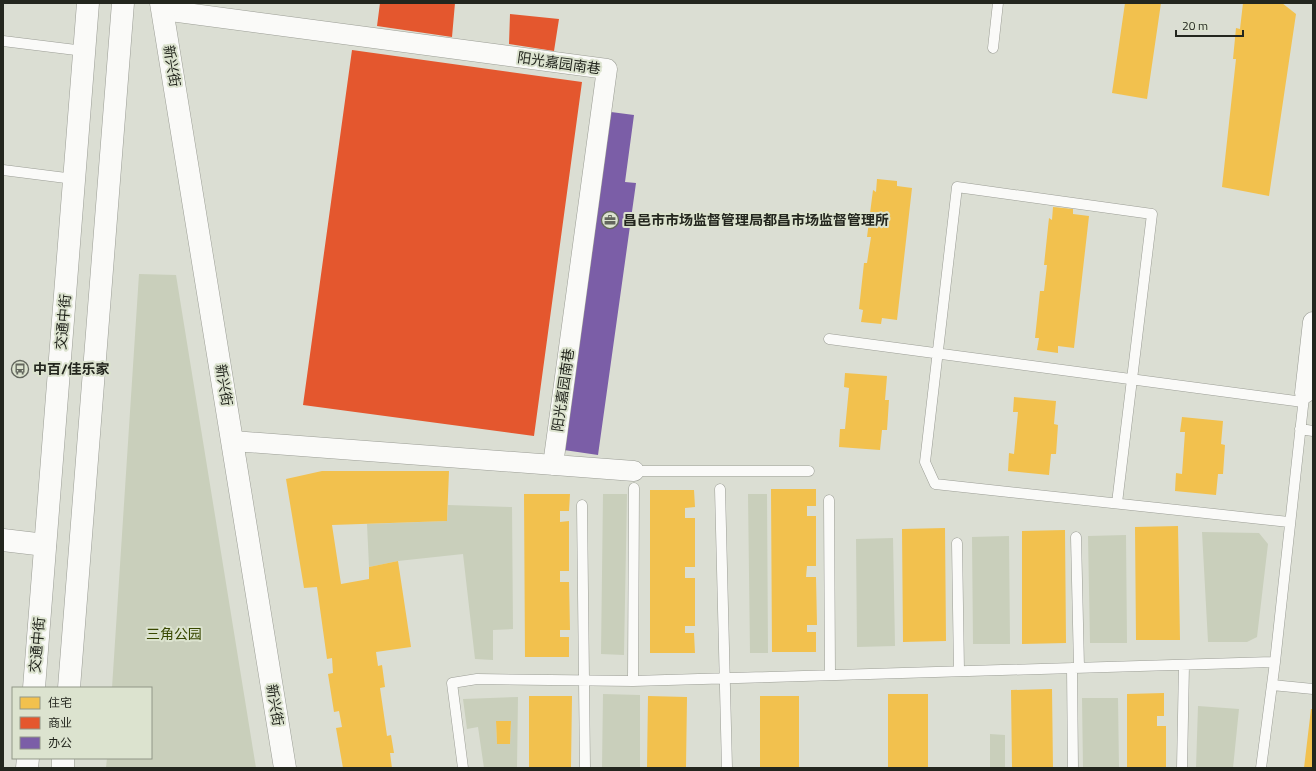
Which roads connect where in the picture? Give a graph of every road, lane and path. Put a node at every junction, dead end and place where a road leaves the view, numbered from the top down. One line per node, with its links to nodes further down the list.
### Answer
1 (88, 3): 7 (main road, 交通中街)
2 (123, 3): 40 (main road)
3 (998, 3): 6 (lane)
4 (162, 6): 17 (main road, 新兴街); 18 (street, 阳光嘉园南巷)
5 (3, 41): 7 (lane)
6 (993, 48)
7 (84, 51): 9 (main road, 交通中街)
8 (3, 170): 9 (lane)
9 (74, 179): 29 (main road, 交通中街)
10 (1313, 322): 14 (street)
11 (829, 339): 12 (lane)
12 (937, 354): 13 (lane); 13 (lane); 23 (lane)
13 (1132, 379): 14 (lane); 23 (lane)
14 (1304, 397): 15 (lane)
15 (1300, 429): 16 (lane); 25 (lane)
16 (1313, 430)
17 (233, 441): 18 (street); 42 (main road, 新兴街)
18 (553, 465): 20 (street)
19 (809, 471): 20 (lane)
20 (634, 480): 37 (lane)
21 (720, 489): 35 (lane)
22 (829, 500): 34 (lane)
23 (1117, 503): 25 (lane)
24 (582, 505): 36 (lane)
25 (1289, 522): 30 (lane)
26 (1076, 537): 32 (lane)
27 (3, 540): 29 (main road)
28 (957, 543): 33 (lane)
29 (45, 545): 39 (main road, 交通中街)
30 (1275, 662): 31 (lane); 38 (lane)
31 (1184, 665): 32 (lane); 47 (lane)
32 (1075, 668): 33 (lane); 46 (lane)
33 (959, 671): 34 (lane)
34 (830, 675): 35 (lane)
35 (726, 678): 37 (lane); 45 (lane)
36 (584, 680): 37 (lane); 43 (lane); 44 (lane)
37 (633, 680)
38 (1272, 685): 41 (lane); 48 (lane)
39 (34, 687)
40 (69, 687)
41 (1313, 689)
42 (285, 768)
43 (463, 768)
44 (585, 768)
45 (727, 768)
46 (1073, 768)
47 (1182, 768)
48 (1261, 768)

